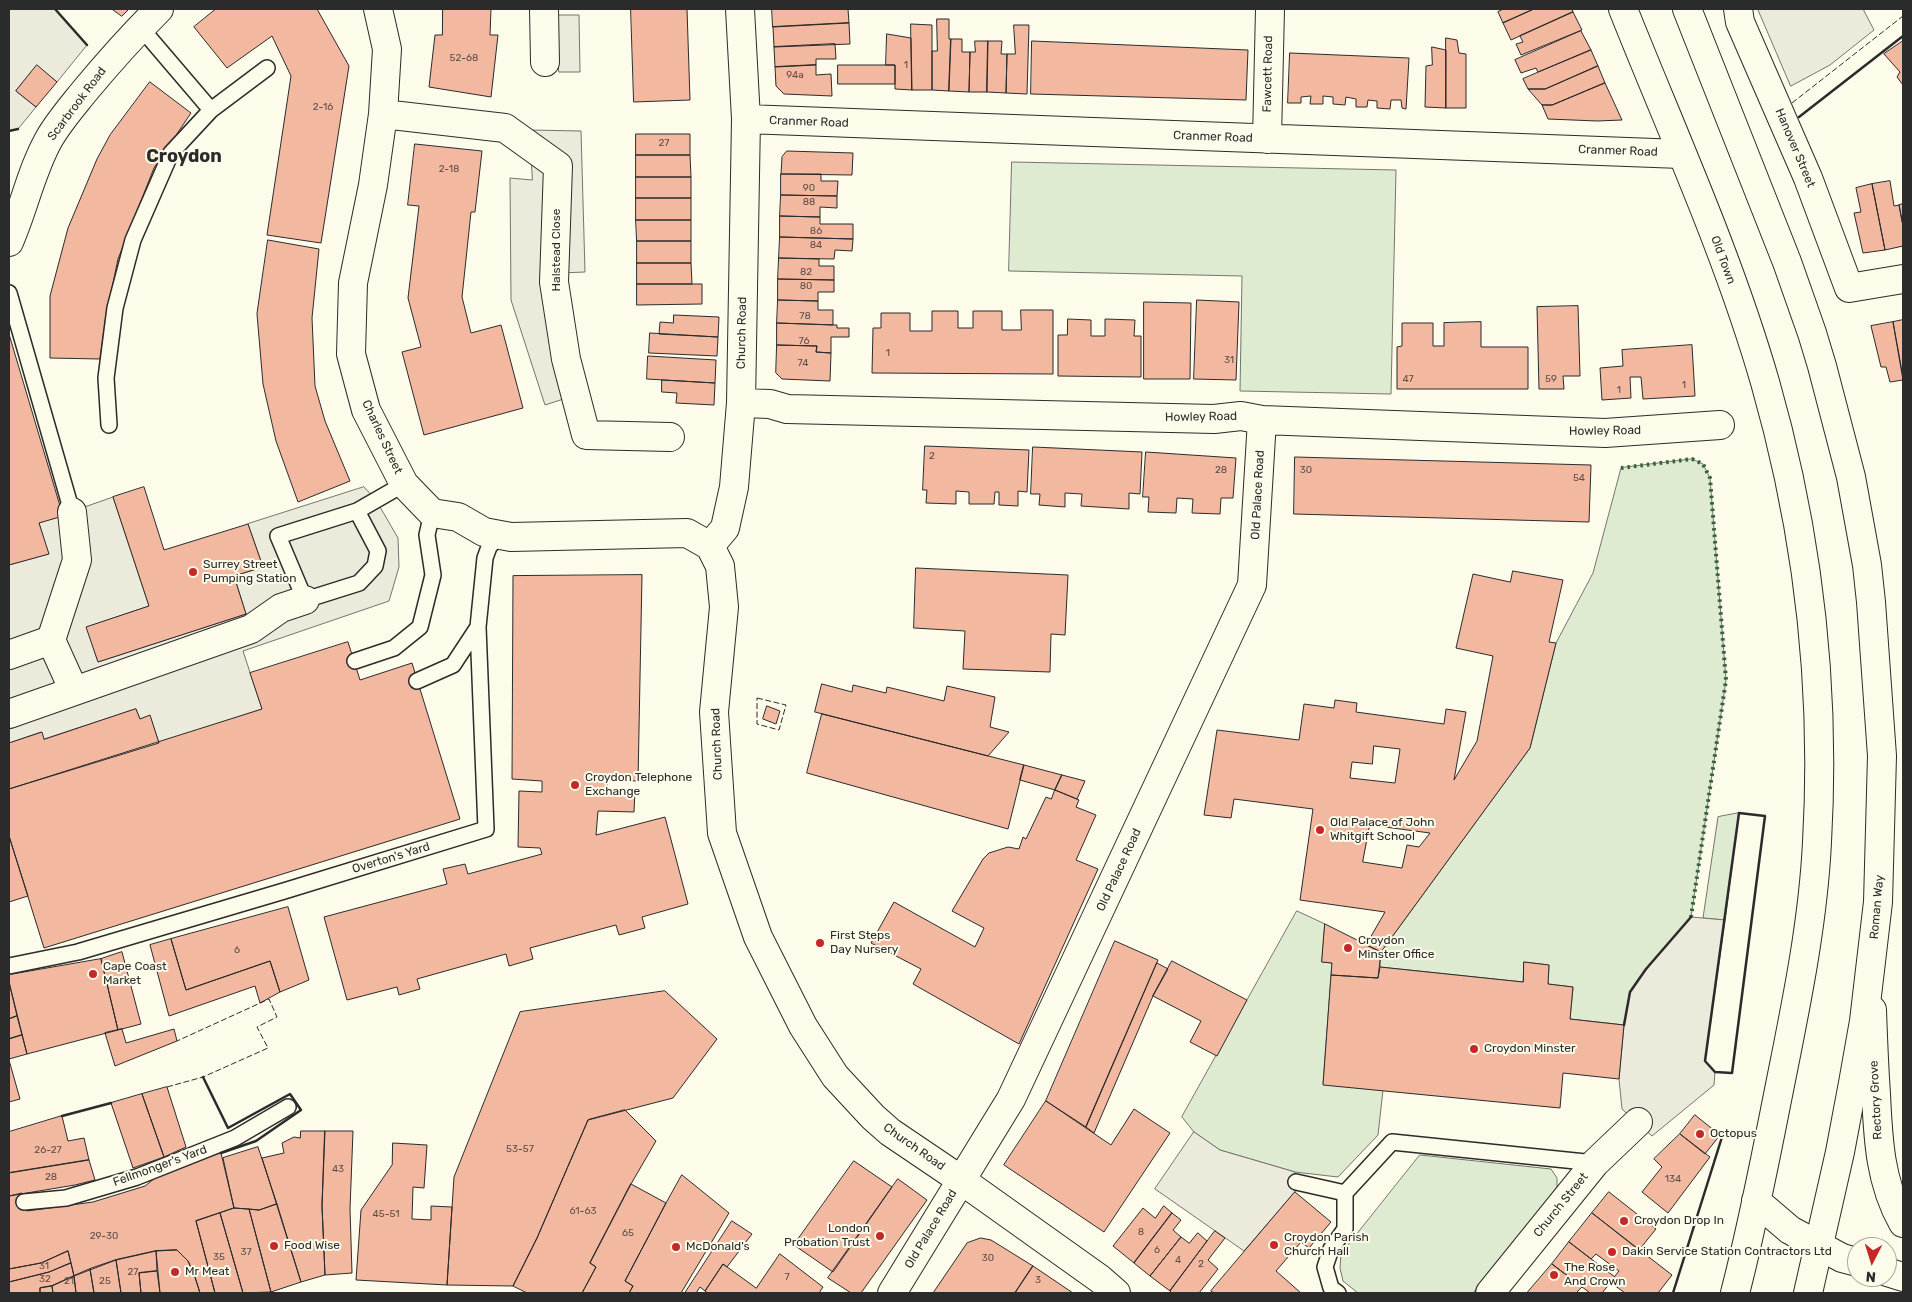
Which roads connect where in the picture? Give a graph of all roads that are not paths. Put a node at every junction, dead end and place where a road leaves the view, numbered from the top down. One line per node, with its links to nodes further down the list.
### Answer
1 (378, 9): 12 (street, Charles Street)
2 (544, 9): 9 (street)
3 (740, 9): 13 (street, Church Road)
4 (1270, 9): 14 (street, Fawcett Road)
5 (1623, 9): 15 (street, Old Town)
6 (1687, 9): 39 (street, Roman Way)
7 (1738, 9): 17 (street, Hanover Street)
8 (150, 18): 11 (lane); 16 (street, Scarbrook Road)
9 (545, 62)
10 (267, 68): 11 (lane)
11 (211, 110): 21 (lane)
12 (383, 114): 23 (street, Halstead Close); 24 (street, Charles Street)
13 (746, 119): 14 (street, Cranmer Road); 19 (street, Church Road)
14 (1267, 139): 15 (street, Cranmer Road)
15 (1681, 154): 46 (street, Old Town)
16 (9, 242)
17 (1903, 279)
18 (9, 293): 26 (lane)
19 (741, 403): 20 (street, Howley Road); 29 (street, Church Road)
20 (1262, 420): 22 (street, Howley Road); 43 (street, Old Palace Road)
21 (109, 424)
22 (1720, 425)
23 (670, 437)
24 (404, 484): 25 (lane); 27 (street, Charles Street)
25 (357, 511): 30 (lane); 30 (lane)
26 (72, 512): 32 (street)
27 (432, 513): 28 (street); 34 (lane)
28 (498, 536): 29 (street); 31 (lane, Overton's Yard)
29 (710, 546): 43 (street, Church Road)
30 (305, 600): 36 (street)
31 (478, 627): 35 (lane); 38 (lane, Overton's Yard)
32 (51, 640): 33 (street); 36 (street)
33 (9, 655)
34 (355, 661)
35 (417, 681)
36 (74, 691): 37 (street)
37 (9, 714)
38 (9, 966)
39 (1870, 973): 48 (street, Rectory Grove); 49 (street, Roman Way)
40 (288, 1107): 47 (lane, Fellmonger's Yard)
41 (1638, 1122): 42 (street, Church Street)
42 (1595, 1163): 45 (lane); 54 (street, Church Street)
43 (961, 1180): 51 (street, Old Palace Road); 52 (street, Church Road)
44 (1296, 1182): 45 (lane)
45 (1345, 1192): 53 (lane)
46 (1756, 1201): 49 (street); 55 (street)
47 (24, 1202)
48 (1903, 1223)
49 (1819, 1246): 50 (street); 56 (street, Roman Way)
50 (1847, 1259)
51 (892, 1293)
52 (1116, 1293)
53 (1338, 1293)
54 (1490, 1293)
55 (1736, 1293)
56 (1808, 1293)

